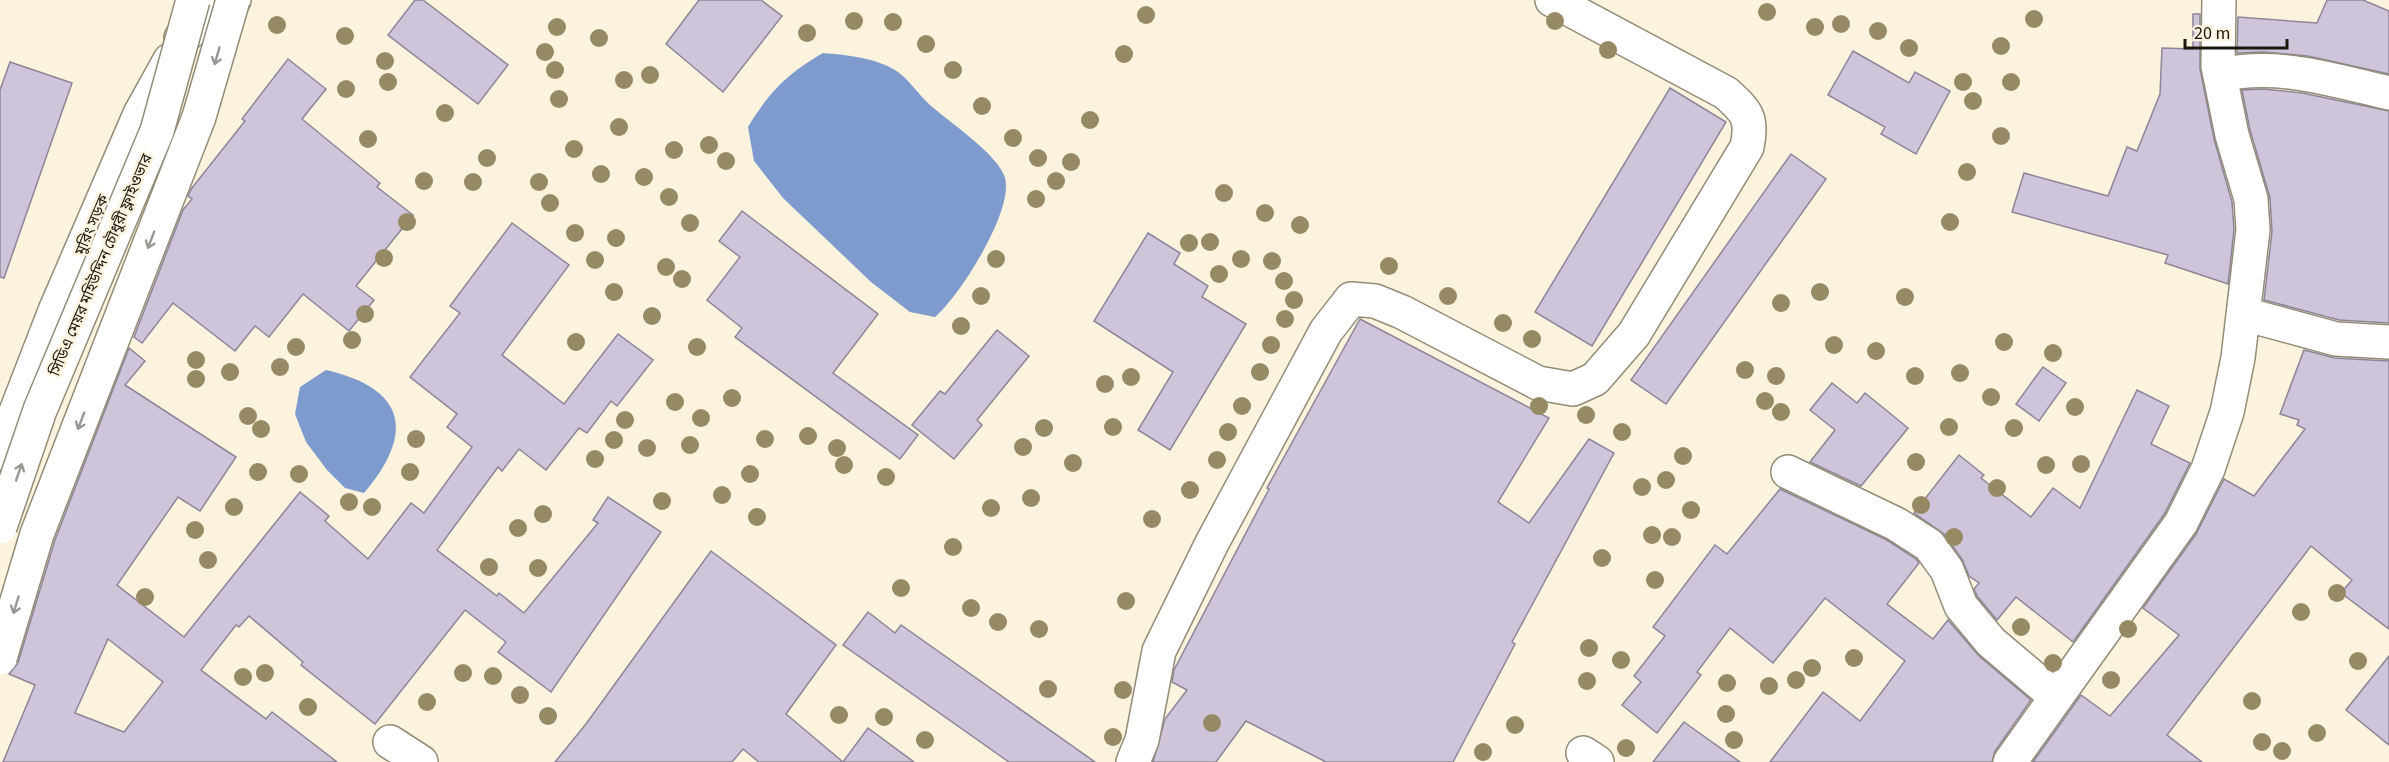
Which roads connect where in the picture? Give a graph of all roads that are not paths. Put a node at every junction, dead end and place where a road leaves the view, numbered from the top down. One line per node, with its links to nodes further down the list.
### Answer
1 (194, 0): 5 (main road, মুরিং সড়ক); 12 (main road, সিডিএ মেয়র মহিউদ্দিন চৌধুরী ফ্লাইওভার, one-way to 1, bridge)
2 (234, 0): 5 (main road); 13 (main road, one-way to 13, bridge)
3 (1552, 0): 17 (main road)
4 (2219, 0): 6 (main road)
5 (181, 38): 10 (main road, মুরিং সড়ক)
6 (2220, 75): 7 (main road); 8 (main road)
7 (2389, 93)
8 (2244, 314): 9 (main road); 14 (main road)
9 (2389, 342)
10 (0, 453)
11 (1788, 472): 14 (main road)
12 (0, 527)
13 (0, 658)
14 (2056, 698): 18 (main road)
15 (390, 742): 16 (main road)
16 (421, 762)
17 (1133, 762)
18 (2010, 762)

